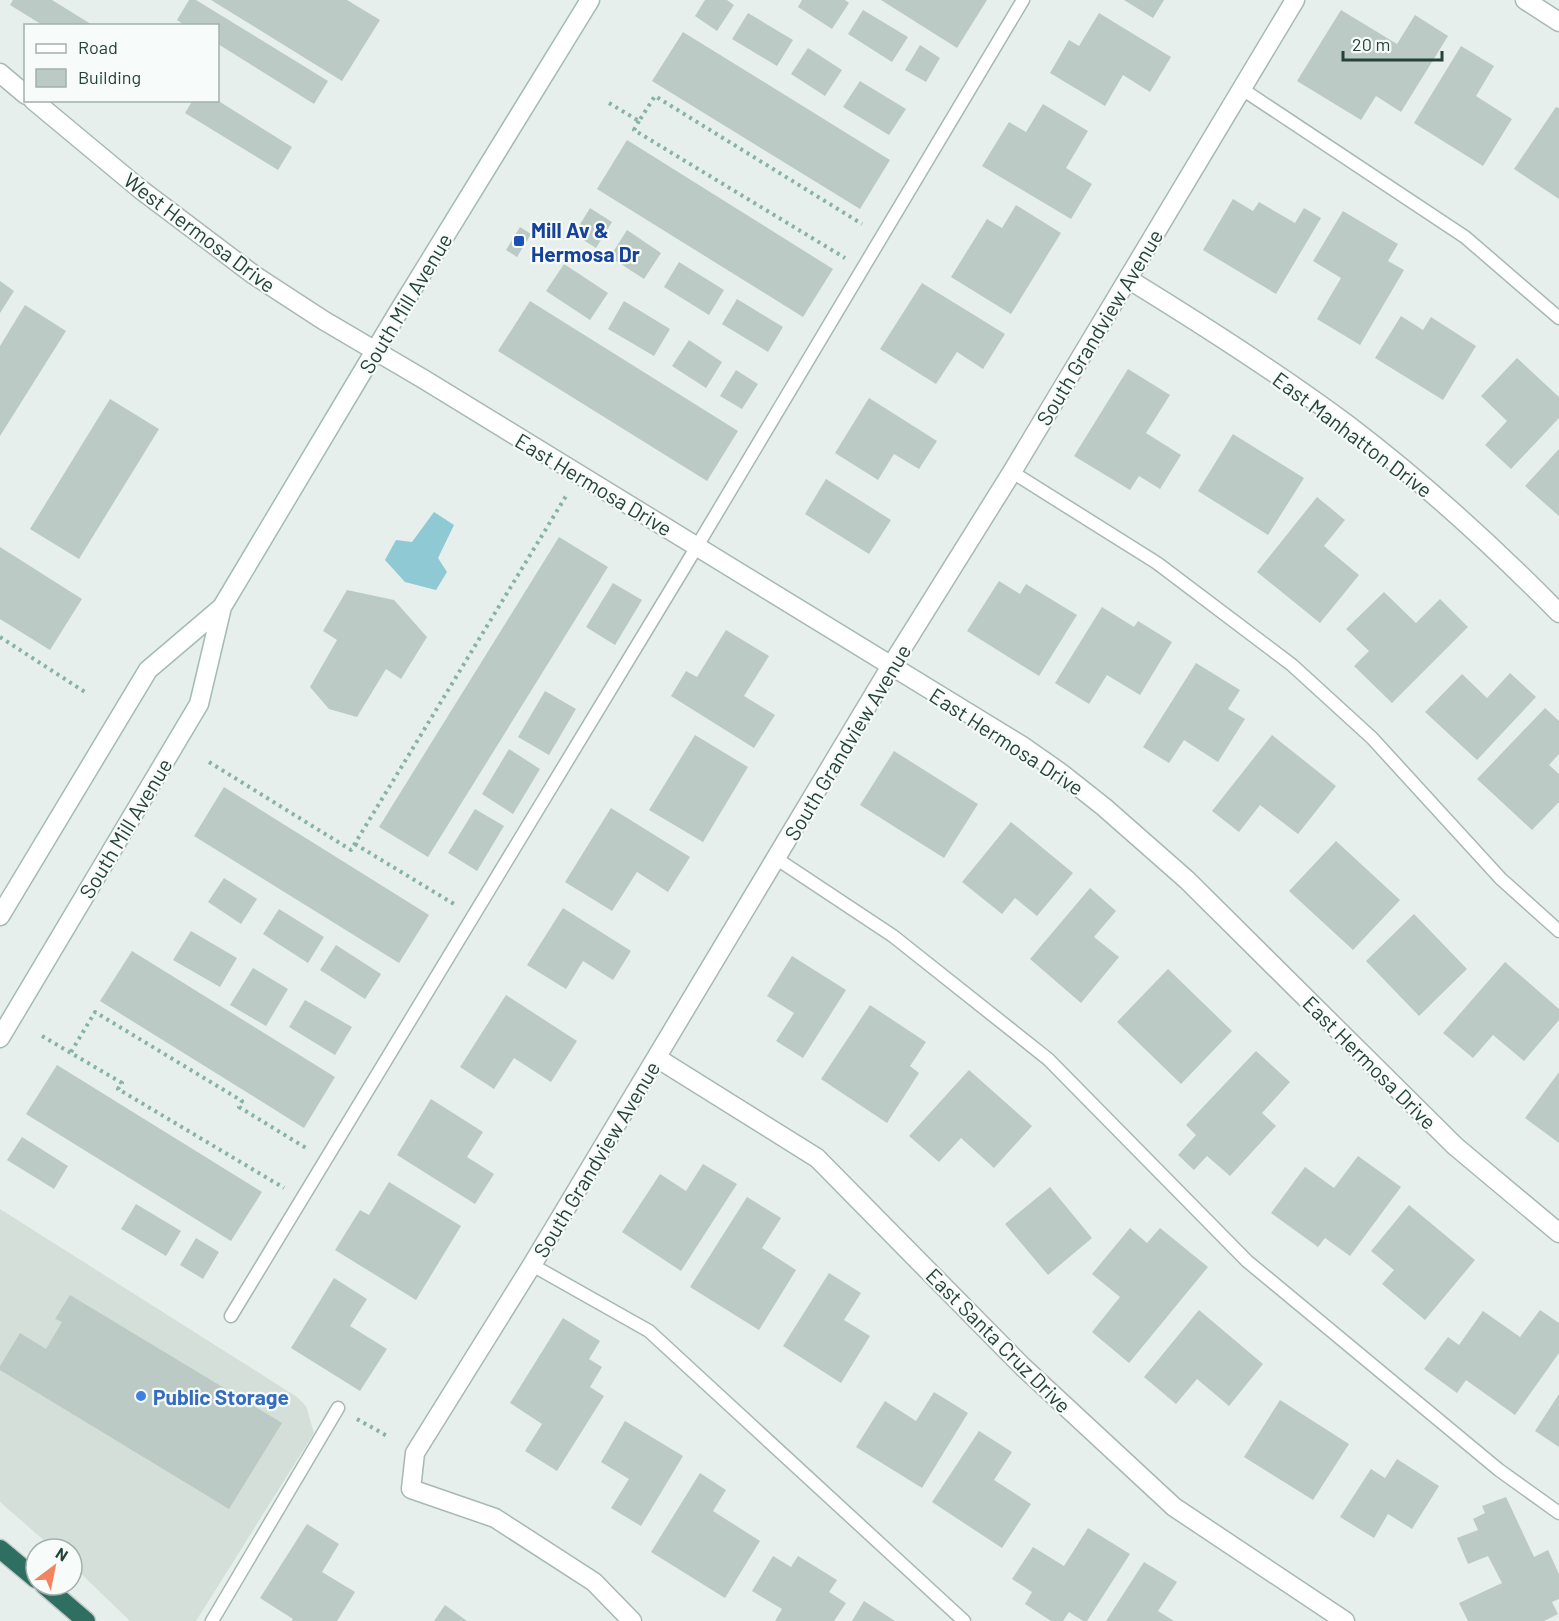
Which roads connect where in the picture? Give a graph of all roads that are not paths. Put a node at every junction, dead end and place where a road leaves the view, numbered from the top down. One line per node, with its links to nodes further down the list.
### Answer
1 (590, 0): 12 (street, South Mill Avenue)
2 (1023, 0): 14 (lane)
3 (1295, 0): 7 (street, South Grandview Avenue)
4 (1525, 0): 5 (street)
5 (1559, 22)
6 (0, 74): 8 (street)
7 (1242, 89): 10 (street, South Grandview Avenue); 11 (lane)
8 (24, 93)
9 (35, 102): 12 (street, West Hermosa Drive)
10 (1128, 279): 13 (street, South Grandview Avenue); 16 (street, East Manhatton Drive)
11 (1559, 318)
12 (376, 351): 14 (street, East Hermosa Drive); 15 (street, South Mill Avenue)
13 (1012, 472): 17 (street, South Grandview Avenue); 20 (lane)
14 (696, 546): 17 (street, East Hermosa Drive); 25 (lane)
15 (222, 607): 19 (street, South Mill Avenue); 21 (street, South Mill Avenue)
16 (1559, 613)
17 (891, 666): 18 (street, South Grandview Avenue); 23 (street, East Hermosa Drive)
18 (777, 859): 22 (street, South Grandview Avenue); 27 (lane)
19 (0, 916)
20 (1559, 930)
21 (0, 1038)
22 (657, 1058): 24 (street, South Grandview Avenue); 35 (street, East Santa Cruz Drive)
23 (1559, 1233)
24 (532, 1265): 33 (street, South Grandview Avenue); 34 (lane)
25 (231, 1316)
26 (338, 1408): 32 (lane)
27 (1559, 1513)
28 (0, 1549): 29 (highway)
29 (24, 1569)
30 (58, 1597): 31 (highway)
31 (86, 1621)
32 (212, 1621)
33 (632, 1621)
34 (964, 1621)
35 (1345, 1621)

